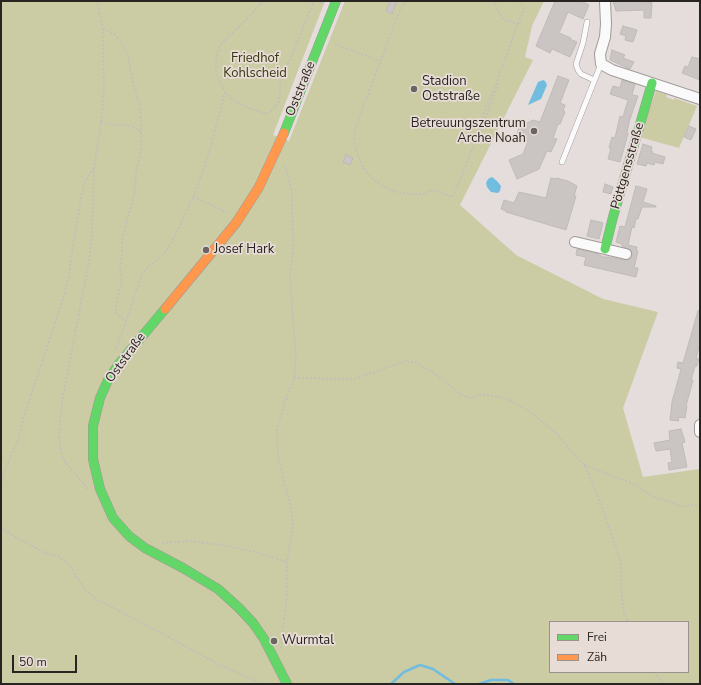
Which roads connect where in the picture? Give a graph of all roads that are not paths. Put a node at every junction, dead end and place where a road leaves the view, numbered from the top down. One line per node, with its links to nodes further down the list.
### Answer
1 (336, 1): 14 (street, Oststraße)
2 (605, 1): 4 (street)
3 (587, 22): 5 (lane)
4 (601, 64): 5 (lane); 6 (street)
5 (594, 80): 8 (lane)
6 (652, 83): 7 (street); 10 (street, Pöttgensstraße)
7 (700, 98)
8 (562, 162)
9 (575, 242): 10 (street)
10 (605, 249): 11 (street)
11 (626, 254)
12 (700, 425): 13 (street)
13 (700, 432)
14 (287, 684)

